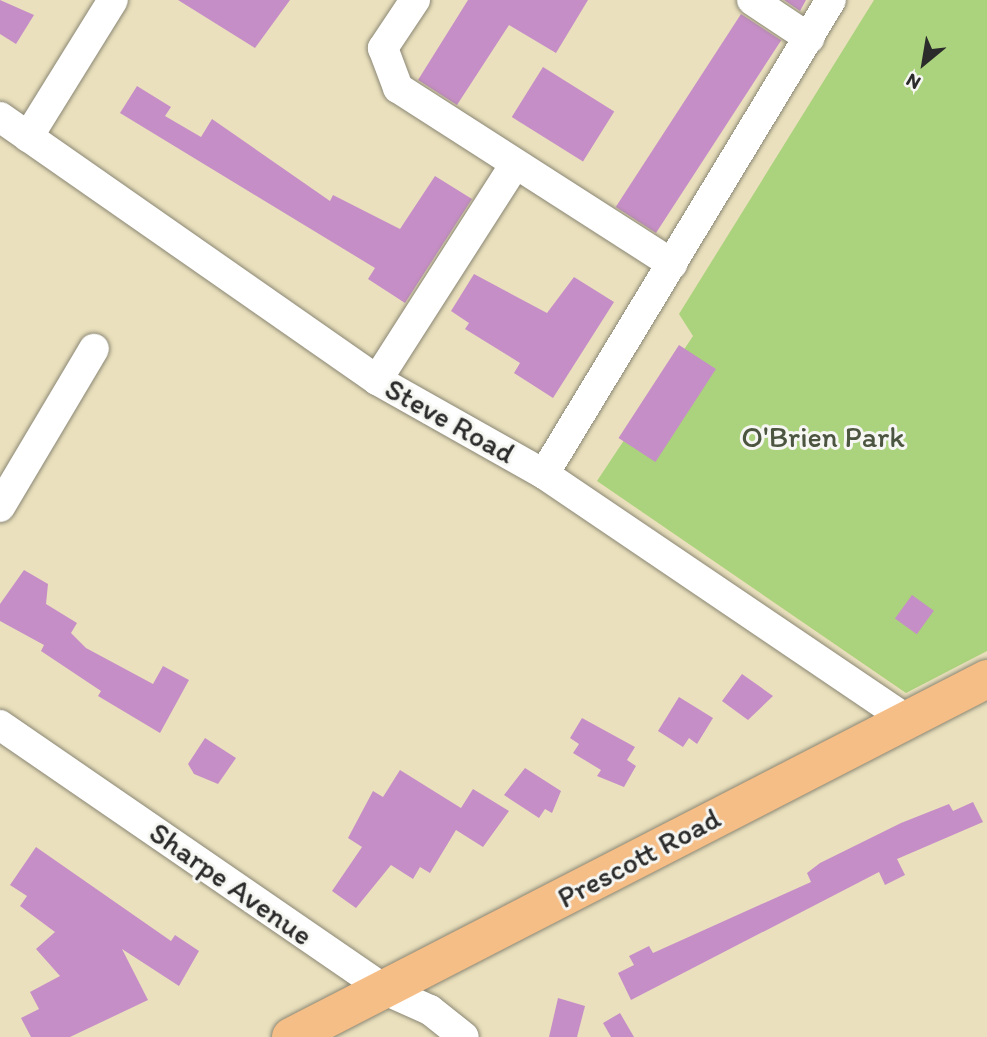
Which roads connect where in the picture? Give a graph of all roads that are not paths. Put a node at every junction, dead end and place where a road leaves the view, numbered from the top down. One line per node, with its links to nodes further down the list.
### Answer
1 (113, 0): 7 (street)
2 (415, 0): 8 (street)
3 (752, 0): 5 (street)
4 (831, 0): 5 (street)
5 (808, 38): 9 (street)
6 (0, 117): 7 (street, Steve Road)
7 (28, 137): 11 (street, Steve Road)
8 (515, 164): 9 (street); 11 (street)
9 (672, 264): 12 (street)
10 (93, 349): 13 (street)
11 (377, 380): 12 (street, Steve Road)
12 (544, 474): 15 (street, Steve Road)
13 (0, 507)
14 (987, 679): 15 (main road, Prescott Road)
15 (904, 718): 17 (main road, Prescott Road)
16 (0, 725): 17 (street, Sharpe Avenue)
17 (385, 990): 18 (main road, Prescott Road); 19 (street, Sharpe Avenue)
18 (291, 1037)
19 (464, 1037)

